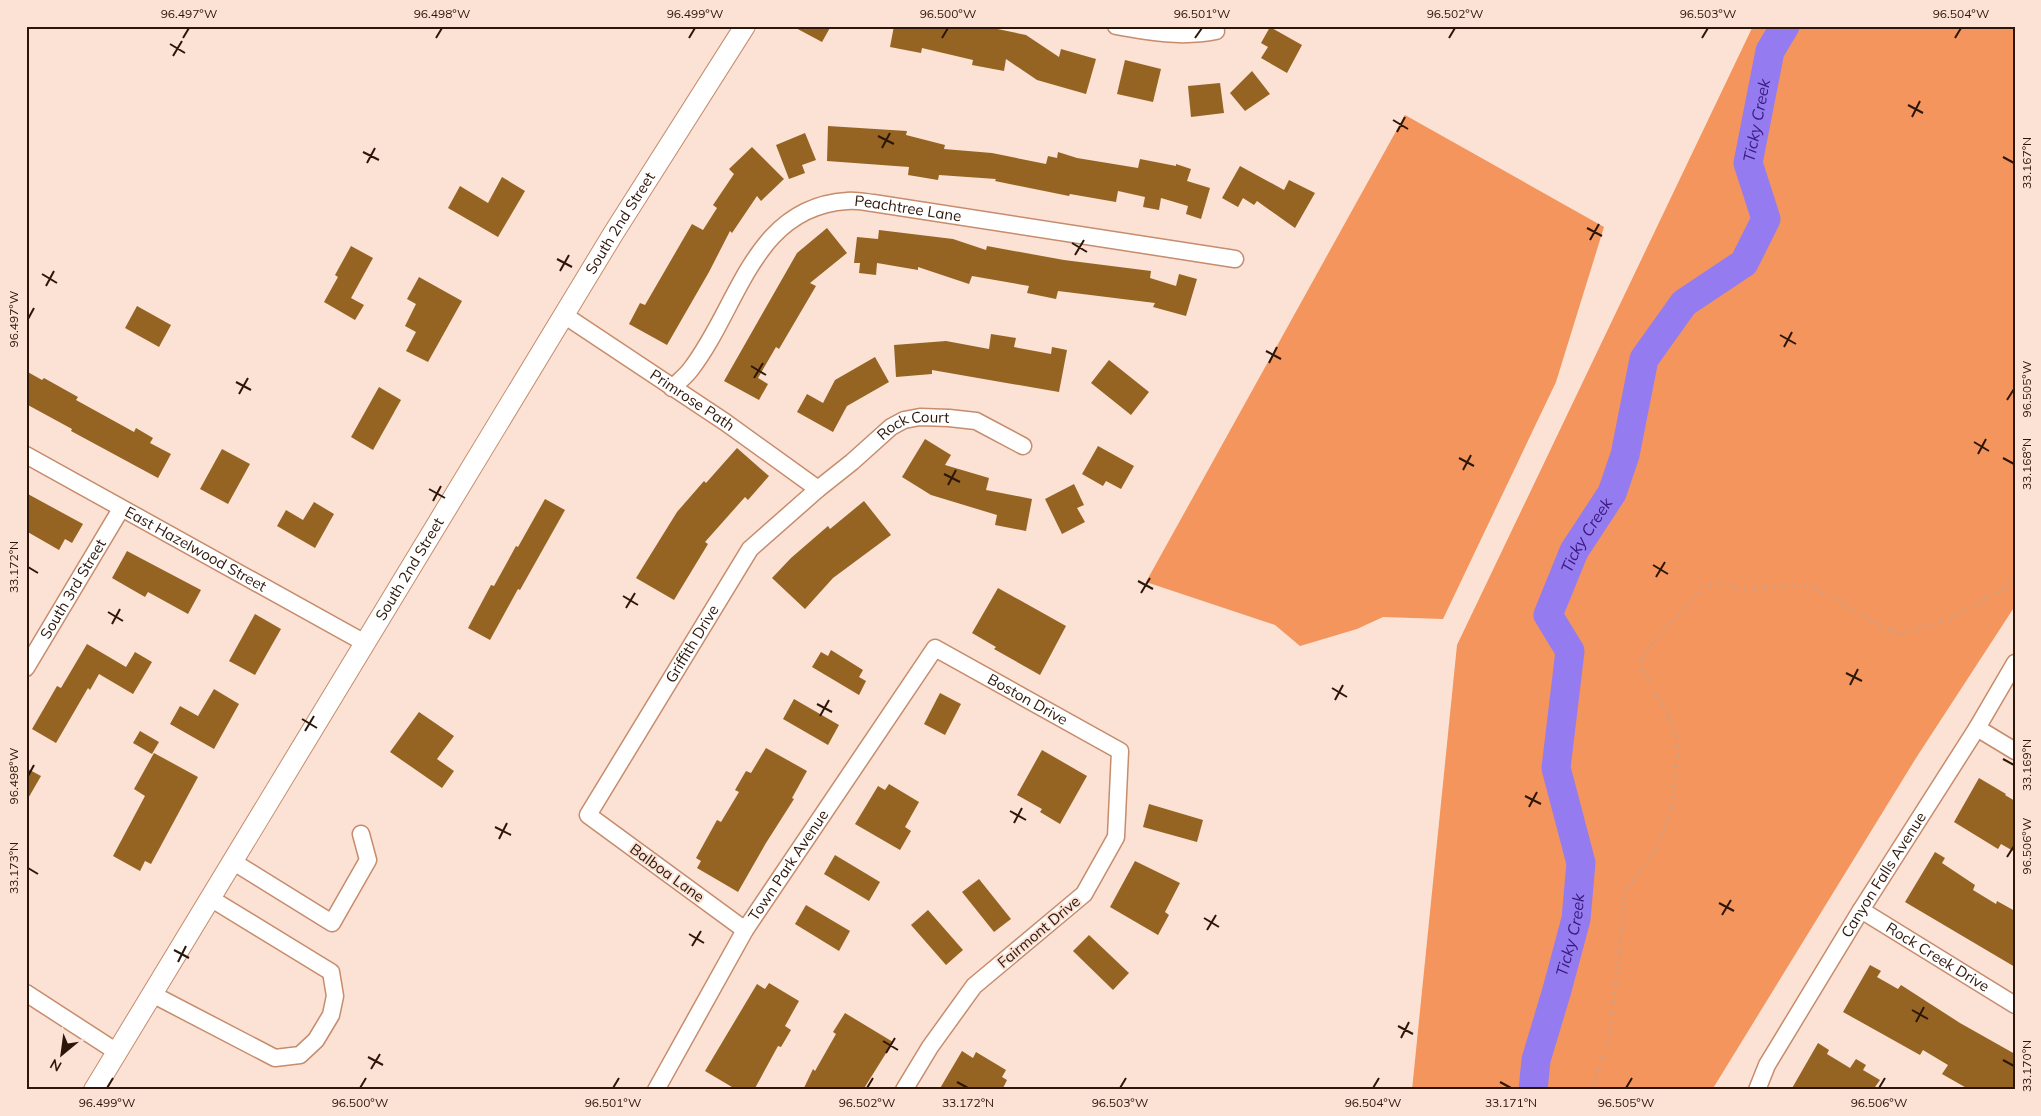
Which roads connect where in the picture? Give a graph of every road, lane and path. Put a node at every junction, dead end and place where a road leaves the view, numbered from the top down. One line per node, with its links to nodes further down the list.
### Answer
1 (745, 26): 5 (main road, South 2nd Street)
2 (1116, 26): 3 (street)
3 (1216, 31)
4 (1234, 258): 6 (street, Peachtree Lane)
5 (564, 315): 6 (street, Primrose Path); 12 (main road, South 2nd Street)
6 (672, 388): 9 (street, Primrose Path)
7 (1023, 446): 9 (street, Rock Court)
8 (26, 455): 10 (street, East Hazelwood Street)
9 (818, 489): 19 (street, Griffith Drive)
10 (121, 509): 12 (street, East Hazelwood Street); 15 (street, South 3rd Street)
11 (2015, 578): 32 (path)
12 (365, 643): 21 (main road, South 2nd Street)
13 (935, 648): 17 (street, Boston Drive); 24 (street, Town Park Avenue)
14 (2015, 663): 16 (street, Canyon Falls Avenue)
15 (26, 668)
16 (1977, 728): 18 (street); 23 (street, Canyon Falls Avenue)
17 (1120, 751): 31 (street, Fairmont Drive)
18 (2015, 751)
19 (588, 815): 24 (street, Balboa Lane)
20 (360, 834): 21 (street)
21 (232, 861): 22 (main road, South 2nd Street)
22 (210, 898): 26 (main road, South 2nd Street); 26 (street)
23 (1861, 910): 27 (street, Rock Creek Drive); 33 (street, Canyon Falls Avenue)
24 (745, 930): 30 (street, Town Park Avenue)
25 (26, 993): 28 (street)
26 (152, 994): 28 (main road, South 2nd Street)
27 (2015, 1005)
28 (117, 1052): 29 (main road, South 2nd Street)
29 (94, 1090)
30 (656, 1090)
31 (904, 1090)
32 (1592, 1090)
33 (1757, 1090)

